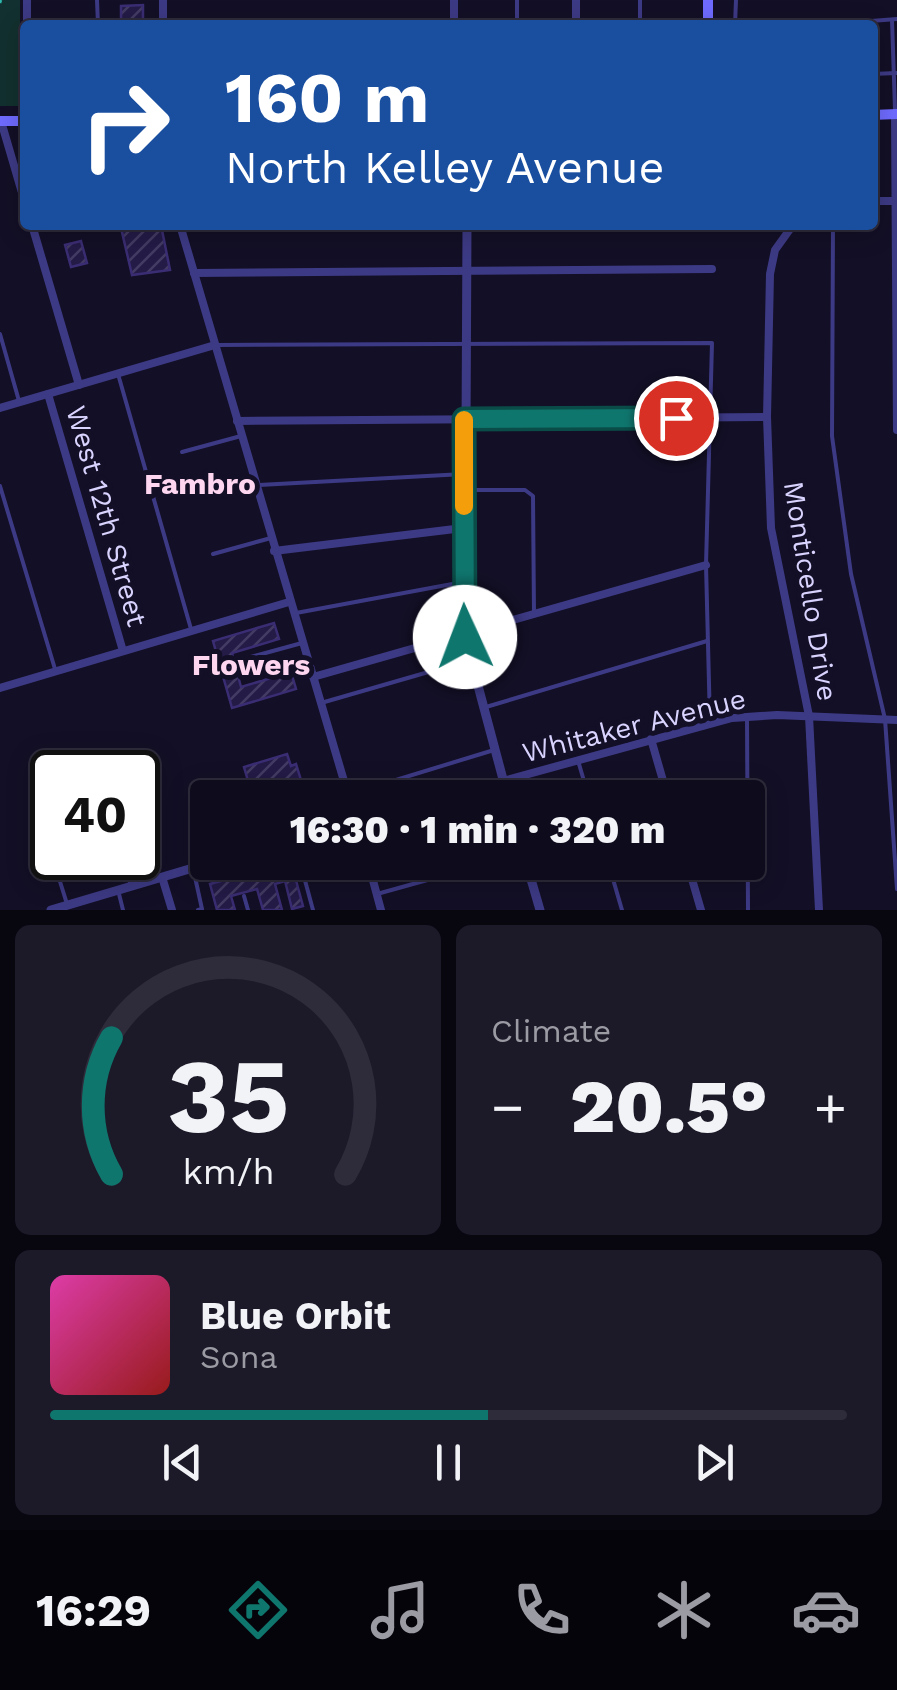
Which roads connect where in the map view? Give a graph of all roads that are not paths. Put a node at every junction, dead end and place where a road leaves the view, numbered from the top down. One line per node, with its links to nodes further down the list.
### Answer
1 (895, 20): 2 (lane)
2 (895, 74): 3 (lane)
3 (896, 114): 6 (street)
4 (0, 121): 5 (street)
5 (20, 187)
6 (896, 200): 27 (street)
7 (33, 230): 19 (street, West 12th Street)
8 (181, 230): 14 (street)
9 (466, 230): 13 (street)
10 (789, 230): 24 (street, Monticello Drive)
11 (833, 230): 57 (lane)
12 (712, 268): 13 (street)
13 (466, 272): 14 (street); 16 (street)
14 (194, 273): 17 (street)
15 (0, 334): 21 (lane)
16 (466, 344): 17 (lane); 23 (lane); 25 (street)
17 (215, 346): 18 (street); 26 (street)
18 (118, 374): 19 (street); 43 (lane)
19 (79, 385): 20 (street)
20 (48, 394): 21 (street); 47 (street, West 12th Street)
21 (20, 402): 22 (street)
22 (0, 408)
23 (711, 417): 24 (street); 25 (street); 38 (lane)
24 (766, 417): 56 (street, Monticello Drive)
25 (464, 419): 26 (street); 30 (street)
26 (237, 421): 28 (street)
27 (897, 430)
28 (241, 436): 29 (lane); 32 (street)
29 (182, 452)
30 (464, 474): 32 (lane); 33 (street)
31 (0, 486): 50 (lane)
32 (256, 486): 35 (street)
33 (464, 490): 34 (street); 42 (lane)
34 (464, 528): 36 (street); 39 (street)
35 (270, 538): 36 (street); 37 (lane)
36 (274, 550): 40 (street)
37 (213, 554)
38 (706, 565): 42 (street); 45 (lane)
39 (463, 582): 41 (lane); 44 (street)
40 (289, 602): 41 (street); 43 (street)
41 (292, 614): 46 (street)
42 (534, 616): 44 (street)
43 (192, 631): 47 (street)
44 (465, 637): 49 (street); 51 (street)
45 (708, 641): 54 (lane); 59 (lane)
46 (302, 643): 48 (street); 48 (lane)
47 (123, 652): 50 (street)
48 (307, 658): 51 (street)
49 (470, 660): 53 (lane); 54 (street)
50 (56, 671): 52 (street)
51 (313, 677): 53 (street)
52 (0, 688)
53 (320, 703): 63 (street)
54 (482, 709): 61 (street)
55 (748, 716): 56 (street, Whitaker Avenue); 59 (street, Whitaker Avenue); 98 (lane)
56 (809, 716): 57 (street, Whitaker Avenue); 99 (street, Monticello Drive)
57 (885, 720): 58 (street, Whitaker Avenue); 81 (lane)
58 (897, 720)
59 (710, 723): 60 (street, Whitaker Avenue)
60 (651, 738): 62 (street, Whitaker Avenue); 68 (street)
61 (494, 750): 64 (lane); 65 (street)
62 (578, 760): 66 (street, Whitaker Avenue); 67 (lane)
63 (343, 780)
64 (399, 780)
65 (503, 780)
66 (507, 780)
67 (584, 780)
68 (663, 780)
69 (190, 869): 70 (street)
70 (162, 876): 80 (street); 90 (street)
71 (60, 880): 86 (lane)
72 (129, 880): 80 (lane)
73 (196, 880): 91 (lane)
74 (304, 880): 93 (lane)
75 (373, 880): 83 (street)
76 (427, 880): 83 (lane)
77 (531, 880): 95 (street)
78 (613, 880): 96 (lane)
79 (692, 880): 97 (street)
80 (131, 886): 82 (street)
81 (897, 889)
82 (118, 890): 85 (street); 89 (lane)
83 (377, 894): 94 (street)
84 (244, 896): 92 (lane)
85 (92, 898): 86 (street); 88 (lane)
86 (68, 905): 87 (street)
87 (50, 910)
88 (95, 910)
89 (123, 910)
90 (172, 910)
91 (198, 910)
92 (248, 910)
93 (312, 910)
94 (381, 910)
95 (540, 910)
96 (622, 910)
97 (701, 910)
98 (748, 910)
99 (819, 910)

